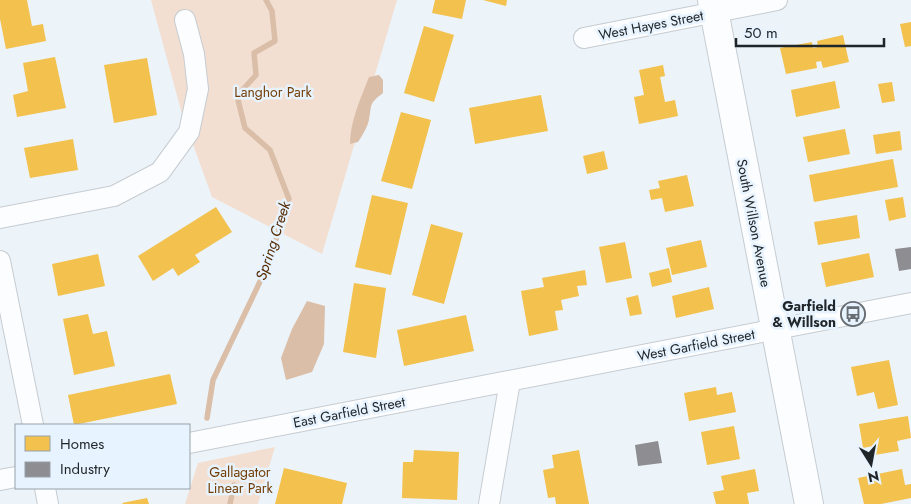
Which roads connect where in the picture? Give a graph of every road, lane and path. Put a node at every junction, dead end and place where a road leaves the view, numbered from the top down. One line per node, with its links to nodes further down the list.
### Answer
1 (777, 0): 2 (street, West Hayes Street)
2 (713, 6): 4 (street, West Hayes Street); 8 (main road, South Willson Avenue)
3 (185, 20): 5 (street)
4 (584, 38)
5 (0, 218)
6 (0, 261): 10 (street)
7 (911, 303): 8 (street, West Garfield Street)
8 (774, 330): 9 (street, West Garfield Street); 17 (main road, South Willson Avenue)
9 (510, 381): 11 (street, East Garfield Street); 16 (street)
10 (33, 424)
11 (190, 444)
12 (15, 476): 13 (street)
13 (0, 480)
14 (45, 489): 15 (street)
15 (48, 504)
16 (489, 504)
17 (809, 504)

